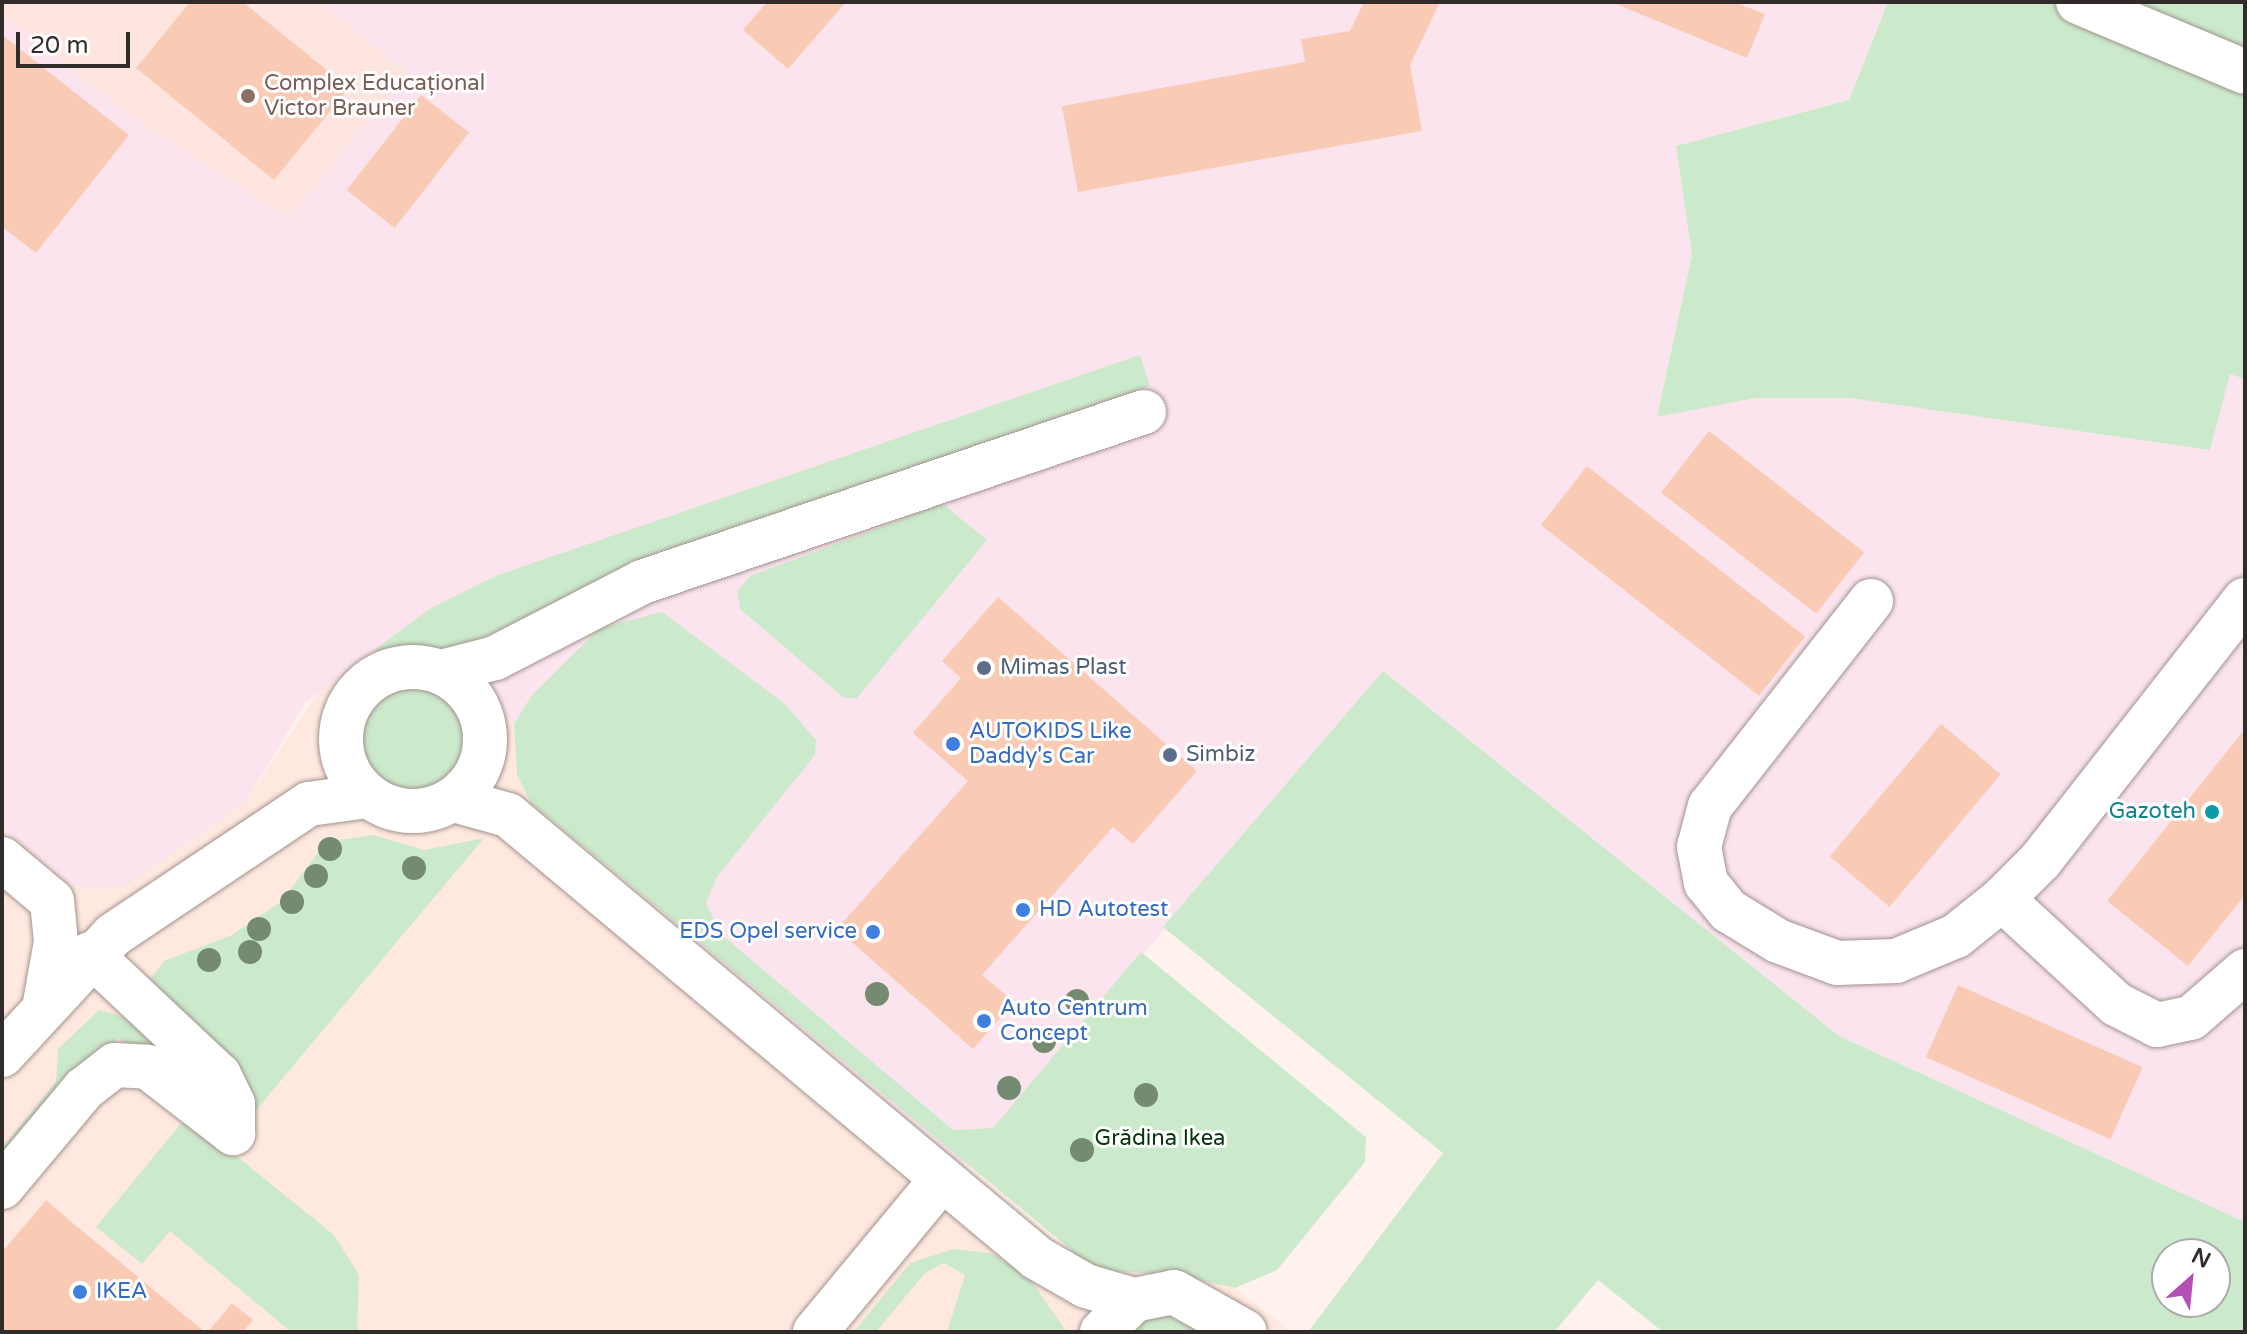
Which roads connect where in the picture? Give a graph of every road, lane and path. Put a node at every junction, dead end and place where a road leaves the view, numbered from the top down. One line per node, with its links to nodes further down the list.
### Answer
1 (2078, 2): 2 (street)
2 (2245, 72)
3 (1144, 412): 6 (street)
4 (2245, 600): 15 (street)
5 (1871, 601): 15 (street)
6 (546, 633): 7 (street); 8 (street)
7 (441, 672): 8 (street); 9 (street)
8 (483, 744): 11 (street); 13 (street)
9 (340, 747): 10 (street); 12 (street)
10 (367, 796): 11 (street); 12 (street)
11 (454, 800): 13 (street)
12 (309, 804): 17 (street)
13 (508, 815): 22 (street)
14 (2, 859): 16 (street)
15 (2002, 899): 19 (street)
16 (52, 901): 17 (street); 20 (street)
17 (144, 915): 18 (street)
18 (90, 954): 20 (street); 23 (street)
19 (2245, 971)
20 (44, 1005): 21 (street)
21 (2, 1055)
22 (942, 1179): 24 (street); 26 (street)
23 (2, 1187)
24 (1037, 1258): 25 (street); 27 (street)
25 (1134, 1300): 28 (street); 29 (street)
26 (815, 1332)
27 (1087, 1332)
28 (1102, 1332)
29 (1245, 1332)

